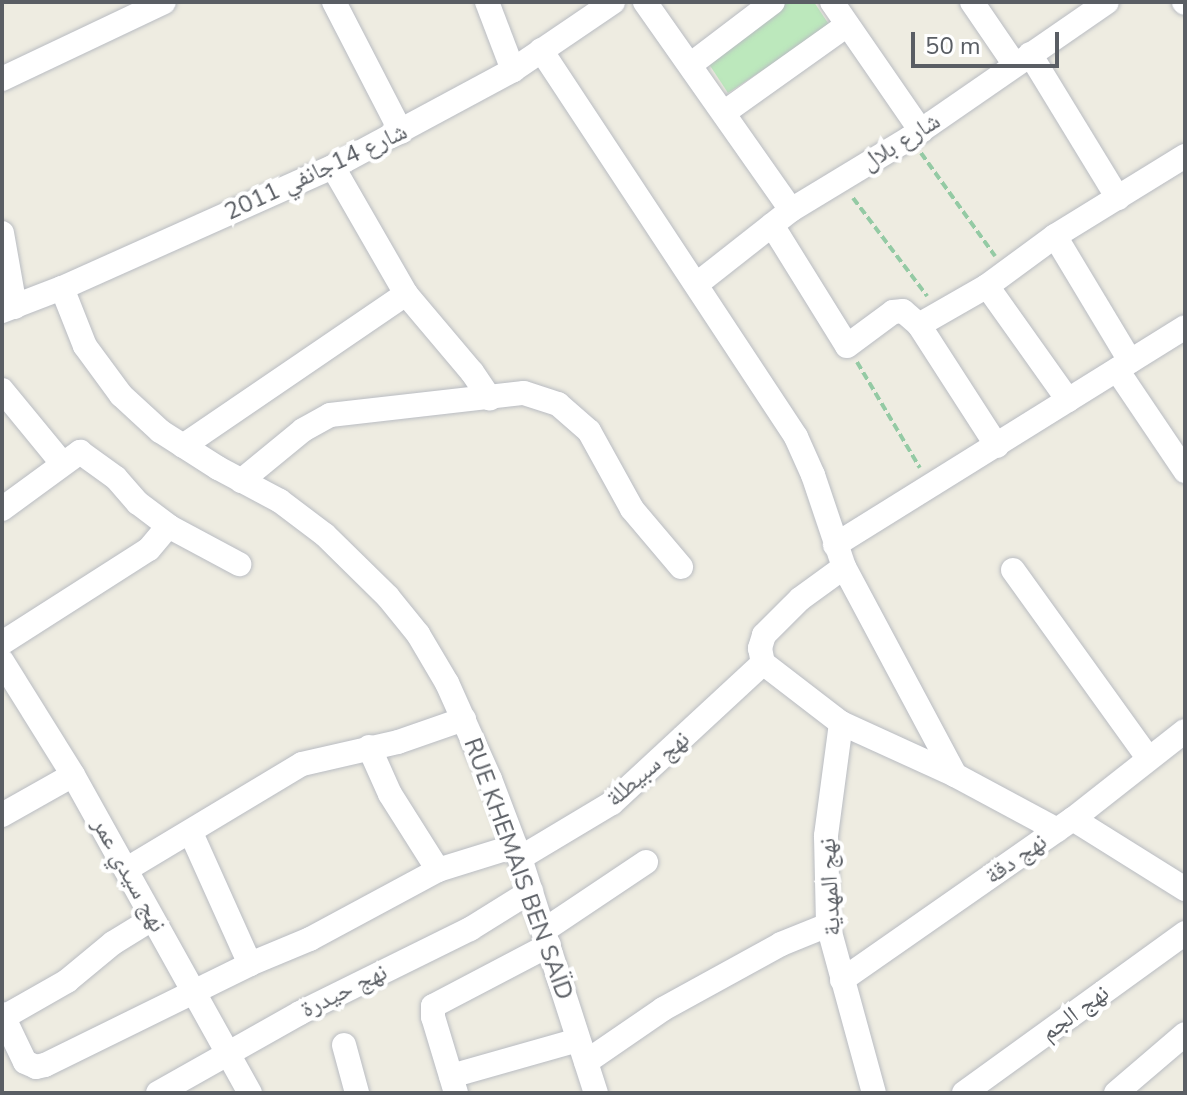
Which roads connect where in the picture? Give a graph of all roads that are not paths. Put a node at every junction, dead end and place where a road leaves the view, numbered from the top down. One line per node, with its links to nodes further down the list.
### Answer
1 (164, 2): 9 (street)
2 (334, 2): 18 (street)
3 (487, 2): 15 (street)
4 (613, 2): 11 (street, شارع 14جانفي 2011)
5 (645, 2): 14 (street)
6 (773, 2): 14 (street)
7 (973, 2): 13 (street)
8 (1107, 2): 13 (street, شارع بلال)
9 (137, 8): 16 (street)
10 (842, 10): 17 (street); 19 (street)
11 (581, 11): 12 (street, شارع 14جانفي 2011)
12 (541, 50): 15 (street, شارع 14جانفي 2011); 27 (street)
13 (1022, 60): 19 (street, شارع بلال); 22 (street)
14 (690, 65): 17 (street)
15 (513, 70): 18 (street, شارع 14جانفي 2011)
16 (2, 79)
17 (725, 112): 23 (street)
18 (401, 132): 21 (street, شارع 14جانفي 2011)
19 (916, 135): 23 (street, شارع بلال)
20 (1185, 156): 22 (street)
21 (333, 167): 28 (street, شارع 14جانفي 2011); 29 (street)
22 (1118, 198): 24 (street)
23 (781, 218): 27 (street, شارع بلال); 31 (street)
24 (1055, 236): 26 (street); 33 (street)
25 (3, 243): 30 (street)
26 (997, 279): 31 (street); 36 (street)
27 (697, 284): 44 (street)
28 (62, 288): 30 (street, شارع 14جانفي 2011); 37 (street, RUE KHEMAIS BEN SAÏD)
29 (406, 294): 35 (street); 37 (street)
30 (8, 309)
31 (919, 325): 38 (street)
32 (1185, 327): 33 (street)
33 (1124, 366): 36 (street); 40 (street)
34 (2, 390): 39 (street)
35 (490, 399): 41 (street); 46 (street)
36 (1068, 400): 38 (street)
37 (183, 446): 41 (street, RUE KHEMAIS BEN SAÏD)
38 (997, 446): 44 (street)
39 (62, 463): 42 (street); 43 (street)
40 (1185, 471)
41 (241, 481): 51 (street, RUE KHEMAIS BEN SAÏD)
42 (2, 509)
43 (168, 526): 45 (street); 48 (street)
44 (839, 556): 50 (street); 57 (street)
45 (239, 564)
46 (681, 567)
47 (1013, 570): 55 (street)
48 (2, 643)
49 (2, 661): 56 (street, نهج سيدي عمر)
50 (763, 663): 52 (street); 61 (street, نهج سبيطلة)
51 (464, 719): 54 (street); 61 (street, RUE KHEMAIS BEN SAÏD)
52 (841, 723): 57 (street); 68 (street, نهج المهدية)
53 (1185, 731): 55 (street, نهج دقة)
54 (369, 747): 60 (street); 64 (street)
55 (1148, 758): 59 (street, نهج دقة)
56 (73, 775): 58 (street); 63 (street, نهج سيدي عمر)
57 (955, 775): 59 (street)
58 (2, 815)
59 (1065, 825): 65 (street); 72 (street, نهج دقة)
60 (191, 833): 63 (street); 71 (street)
61 (517, 852): 64 (street, نهج سبيطلة); 66 (street, RUE KHEMAIS BEN SAÏD)
62 (646, 862): 70 (street)
63 (127, 869): 67 (street, نهج سيدي عمر)
64 (438, 870): 71 (street, نهج سبيطلة)
65 (1185, 889)
66 (531, 891): 70 (street, RUE KHEMAIS BEN SAÏD); 78 (street, نهج حيدرة)
67 (152, 919): 73 (street, نهج سيدي عمر); 74 (street)
68 (828, 925): 72 (street, نهج المهدية); 77 (street)
69 (1185, 933): 85 (street, نهج الجم)
70 (546, 938): 77 (street, RUE KHEMAIS BEN SAÏD); 79 (street)
71 (250, 964): 73 (street, نهج سبيطلة)
72 (842, 980): 84 (street, نهج المهدية)
73 (192, 991): 74 (street, نهج سبيطلة); 78 (street, نهج سيدي عمر)
74 (3, 1016)
75 (1185, 1034): 86 (street)
76 (344, 1045): 82 (street)
77 (582, 1051): 79 (street); 83 (street, RUE KHEMAIS BEN SAÏD)
78 (226, 1054): 80 (street, نهج حيدرة); 81 (street, نهج سيدي عمر)
79 (453, 1084)
80 (158, 1093)
81 (250, 1093)
82 (357, 1093)
83 (596, 1093)
84 (874, 1093)
85 (964, 1093)
86 (1116, 1093)

